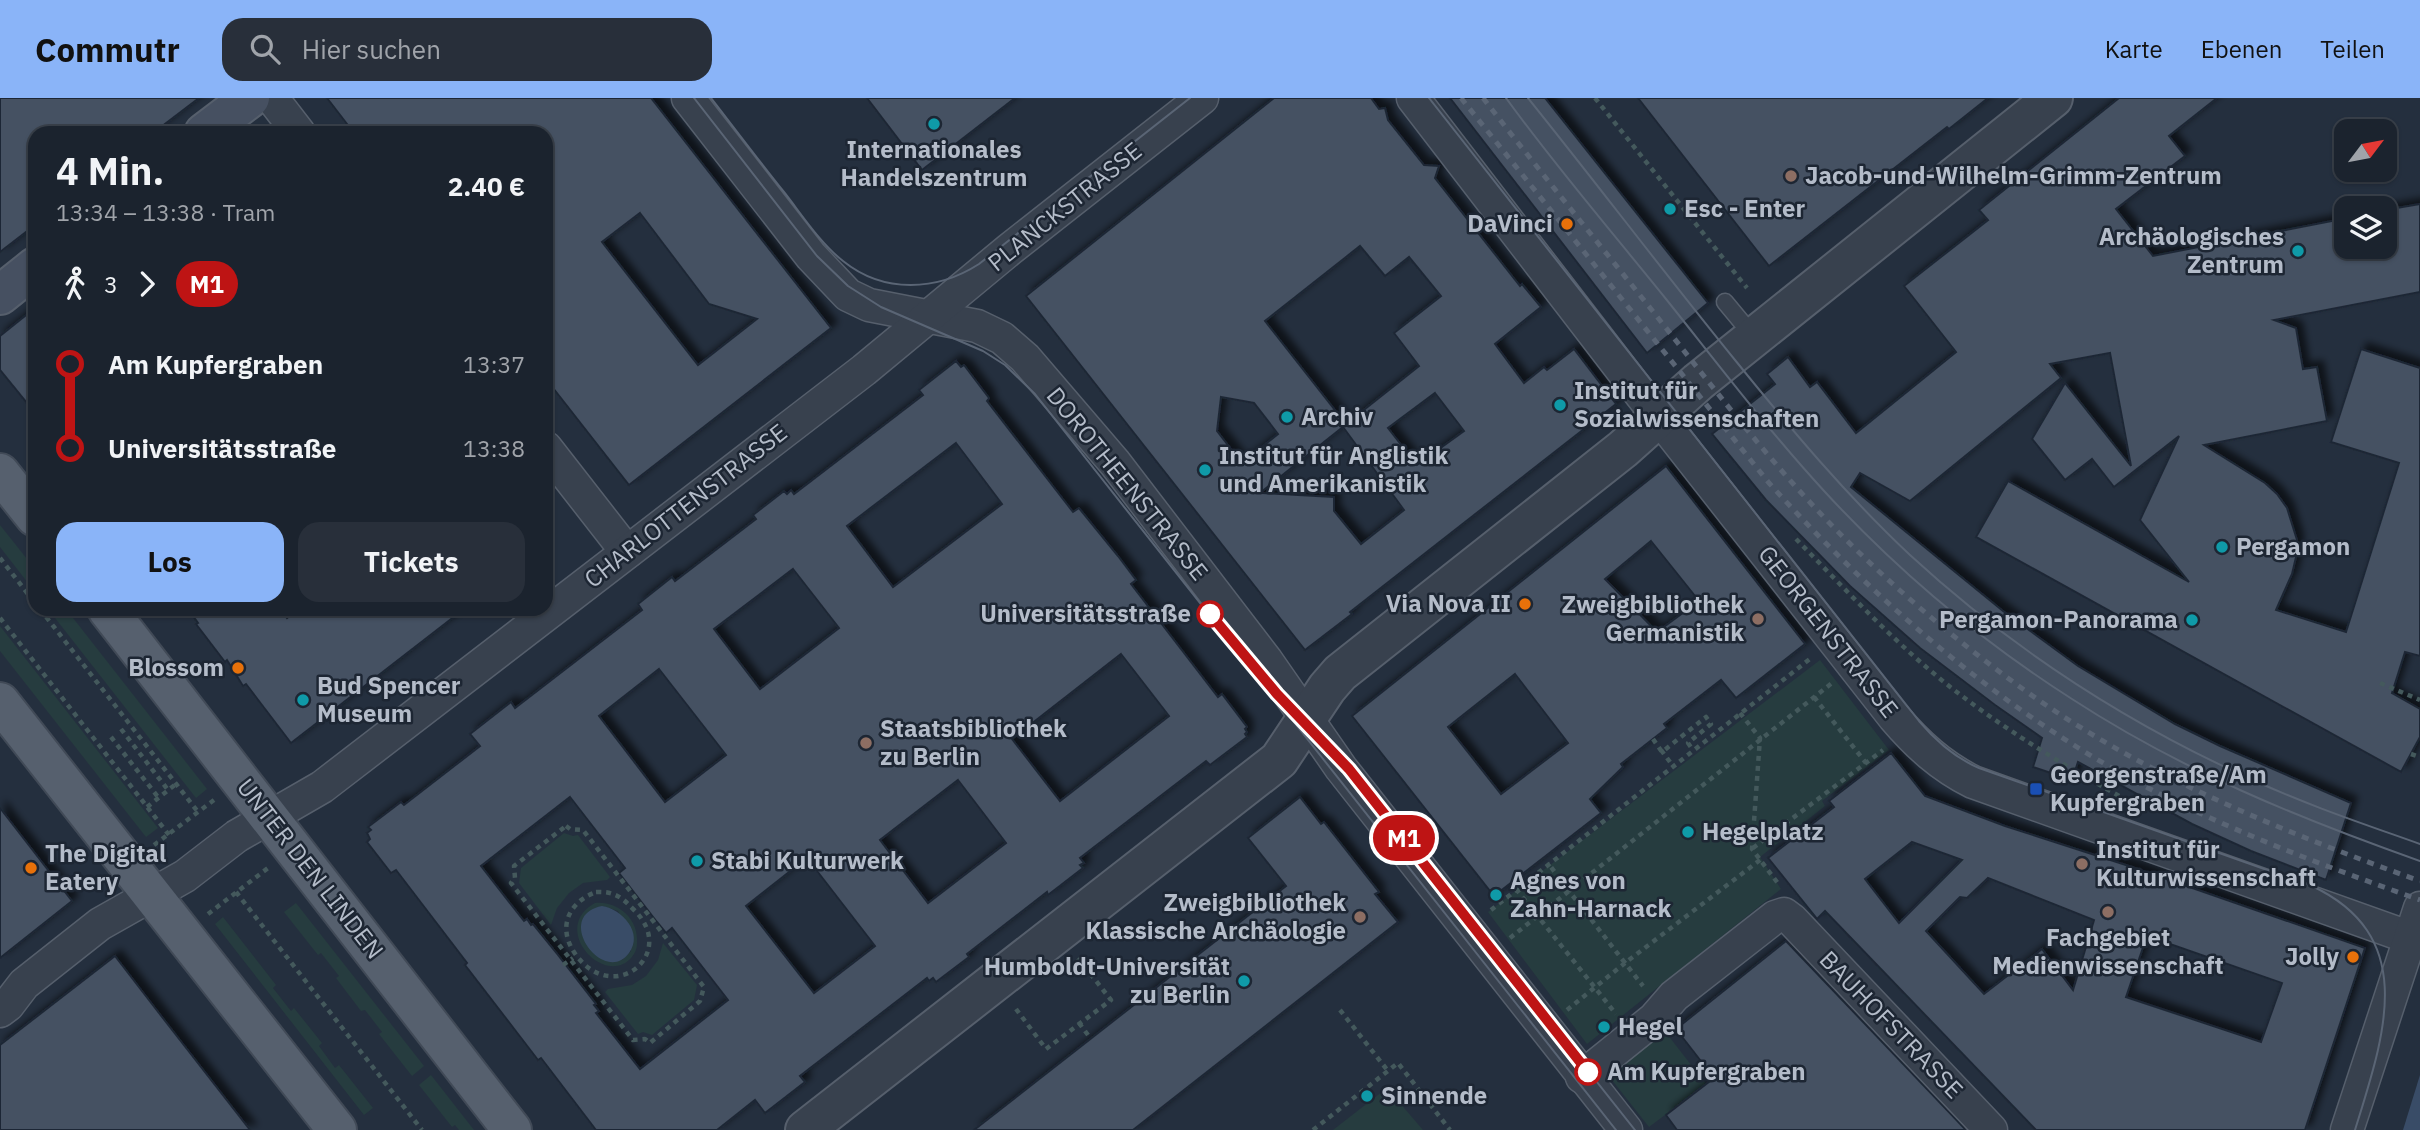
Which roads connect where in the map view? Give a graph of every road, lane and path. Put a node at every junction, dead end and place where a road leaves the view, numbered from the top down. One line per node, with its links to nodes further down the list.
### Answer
1 (250, 98): 8 (main road)
2 (272, 98): 9 (street)
3 (688, 98): 14 (street, DOROTHEENSTRASSE)
4 (1202, 98): 14 (street, PLANCKSTRASSE)
5 (1413, 98): 16 (street, GEORGENSTRASSE)
6 (1595, 98): 11 (path)
7 (2053, 98): 15 (street)
8 (213, 126)
9 (294, 126)
10 (28, 273): 12 (main road)
11 (1745, 286)
12 (0, 295)
13 (1725, 302): 15 (lane)
14 (928, 317): 21 (street, CHARLOTTENSTRASSE); 36 (street, DOROTHEENSTRASSE)
15 (1754, 337): 16 (street)
16 (1658, 417): 36 (street); 75 (street, GEORGENSTRASSE)
17 (553, 457): 21 (street)
18 (0, 473): 19 (main road)
19 (28, 508)
20 (1793, 536): 53 (path)
21 (627, 552): 24 (street, CHARLOTTENSTRASSE)
22 (0, 558): 23 (path)
23 (28, 594)
24 (553, 609)
25 (45, 616): 48 (path)
26 (112, 616): 55 (main road, UNTER DEN LINDEN)
27 (544, 616): 55 (street, CHARLOTTENSTRASSE)
28 (0, 618): 52 (path)
29 (1817, 653): 35 (path)
30 (1838, 678): 32 (path)
31 (2380, 683): 33 (path)
32 (1814, 696): 39 (path); 46 (path)
33 (2420, 700)
34 (0, 702): 66 (main road)
35 (1740, 713): 39 (path); 42 (path)
36 (1307, 719): 73 (street, DOROTHEENSTRASSE); 94 (street)
37 (121, 729): 49 (path)
38 (111, 737): 50 (path)
39 (1760, 738): 58 (path); 64 (path)
40 (1653, 739): 43 (path)
41 (1889, 745): 46 (path)
42 (1693, 750): 43 (path); 47 (path)
43 (1662, 752): 47 (path)
44 (2411, 754): 45 (path)
45 (2420, 757)
46 (1866, 763): 58 (path)
47 (1673, 766): 60 (path)
48 (176, 784): 49 (path); 54 (path)
49 (168, 790): 50 (path)
50 (158, 797): 52 (path)
51 (215, 799): 54 (path)
52 (147, 807): 56 (path)
53 (2143, 810)
54 (198, 812): 56 (path)
55 (270, 817): 66 (street, CHARLOTTENSTRASSE); 93 (main road, UNTER DEN LINDEN)
56 (169, 835): 57 (path)
57 (153, 846)
58 (1752, 849): 59 (path)
59 (1760, 860): 71 (path); 79 (path)
60 (1548, 863): 63 (path); 64 (path)
61 (268, 867): 65 (path)
62 (629, 888): 67 (path); 72 (path); 77 (path)
63 (1516, 889): 70 (path); 73 (path)
64 (1569, 891): 70 (path); 79 (path)
65 (236, 892): 69 (path); 92 (path)
66 (152, 895): 84 (street, CHARLOTTENSTRASSE); 91 (main road)
67 (620, 896): 74 (path); 77 (path)
68 (2420, 908): 75 (street)
69 (208, 915)
70 (1538, 916): 76 (path); 81 (path)
71 (1788, 917): 87 (street); 98 (street, BAUHOFSTRASSE)
72 (656, 923): 74 (path); 77 (path)
73 (1466, 929): 76 (street, DOROTHEENSTRASSE)
74 (648, 930): 77 (path)
75 (2410, 938): 99 (street)
76 (1488, 956): 86 (street, DOROTHEENSTRASSE)
77 (573, 957): 80 (path)
78 (1078, 957): 85 (path)
79 (1625, 963): 81 (path)
80 (563, 965)
81 (1595, 988): 86 (path); 87 (path)
82 (1014, 1007): 85 (path)
83 (1340, 1010): 89 (path)
84 (0, 1011)
85 (1079, 1023): 88 (path)
86 (1545, 1028): 90 (street, DOROTHEENSTRASSE)
87 (1633, 1036): 90 (street)
88 (1091, 1039)
89 (1388, 1071): 95 (path); 96 (path)
90 (1582, 1077): 97 (street, DOROTHEENSTRASSE)
91 (337, 1130)
92 (422, 1130)
93 (512, 1130)
94 (805, 1130)
95 (1313, 1130)
96 (1450, 1130)
97 (1626, 1130)
98 (1991, 1130)
99 (2347, 1130)

